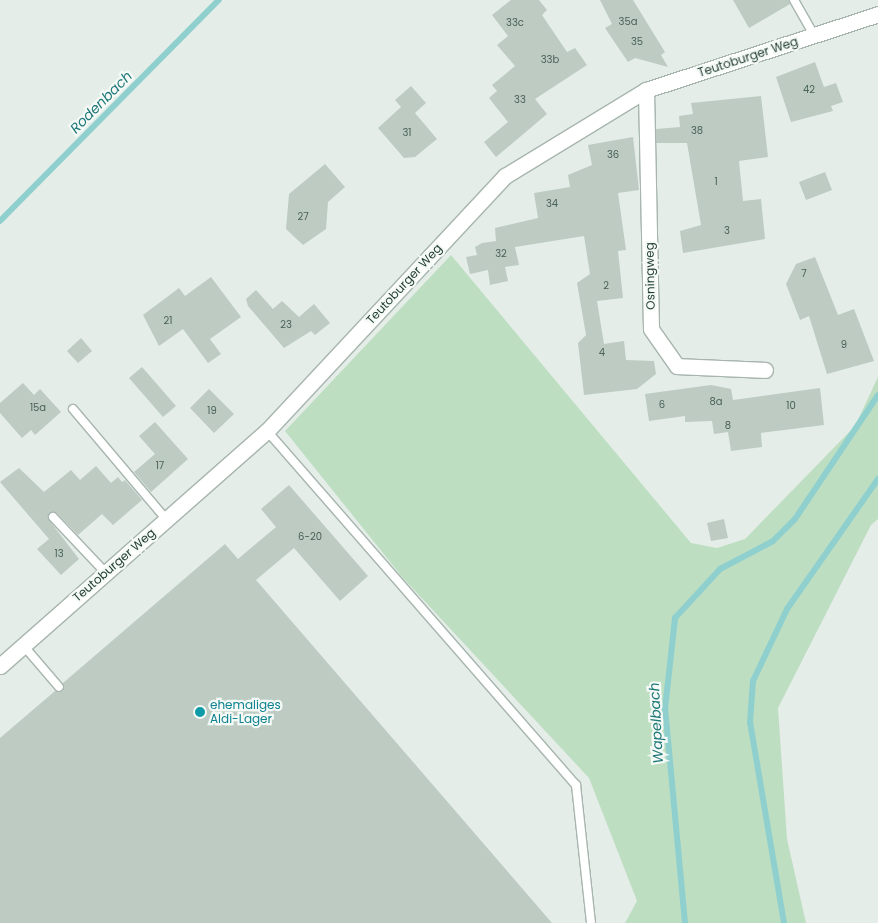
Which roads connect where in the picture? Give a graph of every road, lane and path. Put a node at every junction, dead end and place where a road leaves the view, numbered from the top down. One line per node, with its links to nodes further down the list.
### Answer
1 (794, 0): 3 (lane)
2 (878, 14): 3 (street, Teutoburger Weg)
3 (814, 35): 4 (street, Teutoburger Weg)
4 (646, 90): 5 (street, Osningweg); 7 (street, Teutoburger Weg)
5 (765, 370)
6 (73, 409): 9 (lane)
7 (267, 431): 9 (street, Teutoburger Weg); 14 (lane)
8 (53, 517): 10 (lane)
9 (166, 519): 10 (street, Teutoburger Weg)
10 (106, 573): 11 (street, Teutoburger Weg)
11 (23, 645): 12 (street, Teutoburger Weg); 13 (lane)
12 (0, 666)
13 (59, 687)
14 (590, 923)

